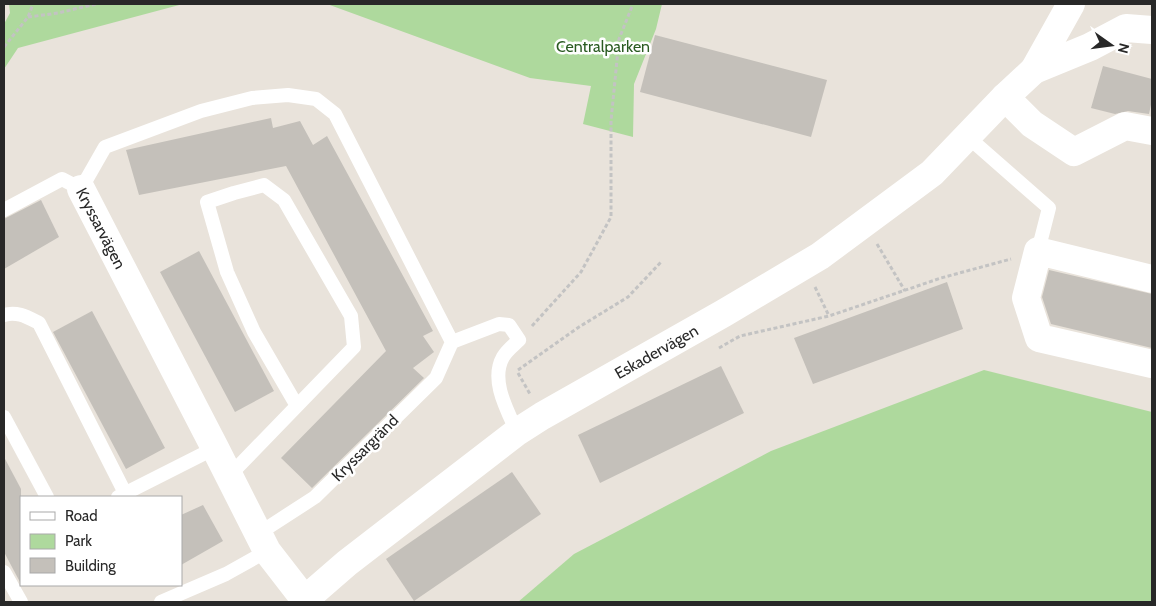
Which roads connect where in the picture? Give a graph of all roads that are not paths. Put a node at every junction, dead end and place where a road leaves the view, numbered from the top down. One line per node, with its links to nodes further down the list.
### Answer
1 (1071, 4): 3 (street, Eskadervägen)
2 (1152, 30): 3 (street, Eskadervägen)
3 (1034, 70): 4 (street, Eskadervägen)
4 (1005, 97): 5 (street); 6 (street, Eskadervägen)
5 (1152, 131)
6 (968, 136): 9 (lane); 16 (street, Eskadervägen)
7 (80, 189): 8 (lane); 12 (lane, Kryssarvägen); 17 (street, Kryssarvägen)
8 (4, 210)
9 (1038, 251): 10 (street); 13 (street)
10 (1152, 279)
11 (4, 315): 19 (lane)
12 (452, 342): 16 (lane); 21 (lane, Kryssargränd)
13 (1152, 364)
14 (297, 406): 14 (lane); 18 (lane)
15 (4, 417): 20 (lane)
16 (517, 432): 23 (street, Eskadervägen)
17 (215, 448): 18 (street, Kryssarvägen); 19 (lane)
18 (229, 476): 21 (street, Kryssarvägen)
19 (122, 495)
20 (46, 496)
21 (262, 543): 23 (street, Kryssarvägen); 25 (lane, Kryssargränd)
22 (4, 572): 24 (lane)
23 (304, 601)
24 (21, 602)
25 (161, 602)

